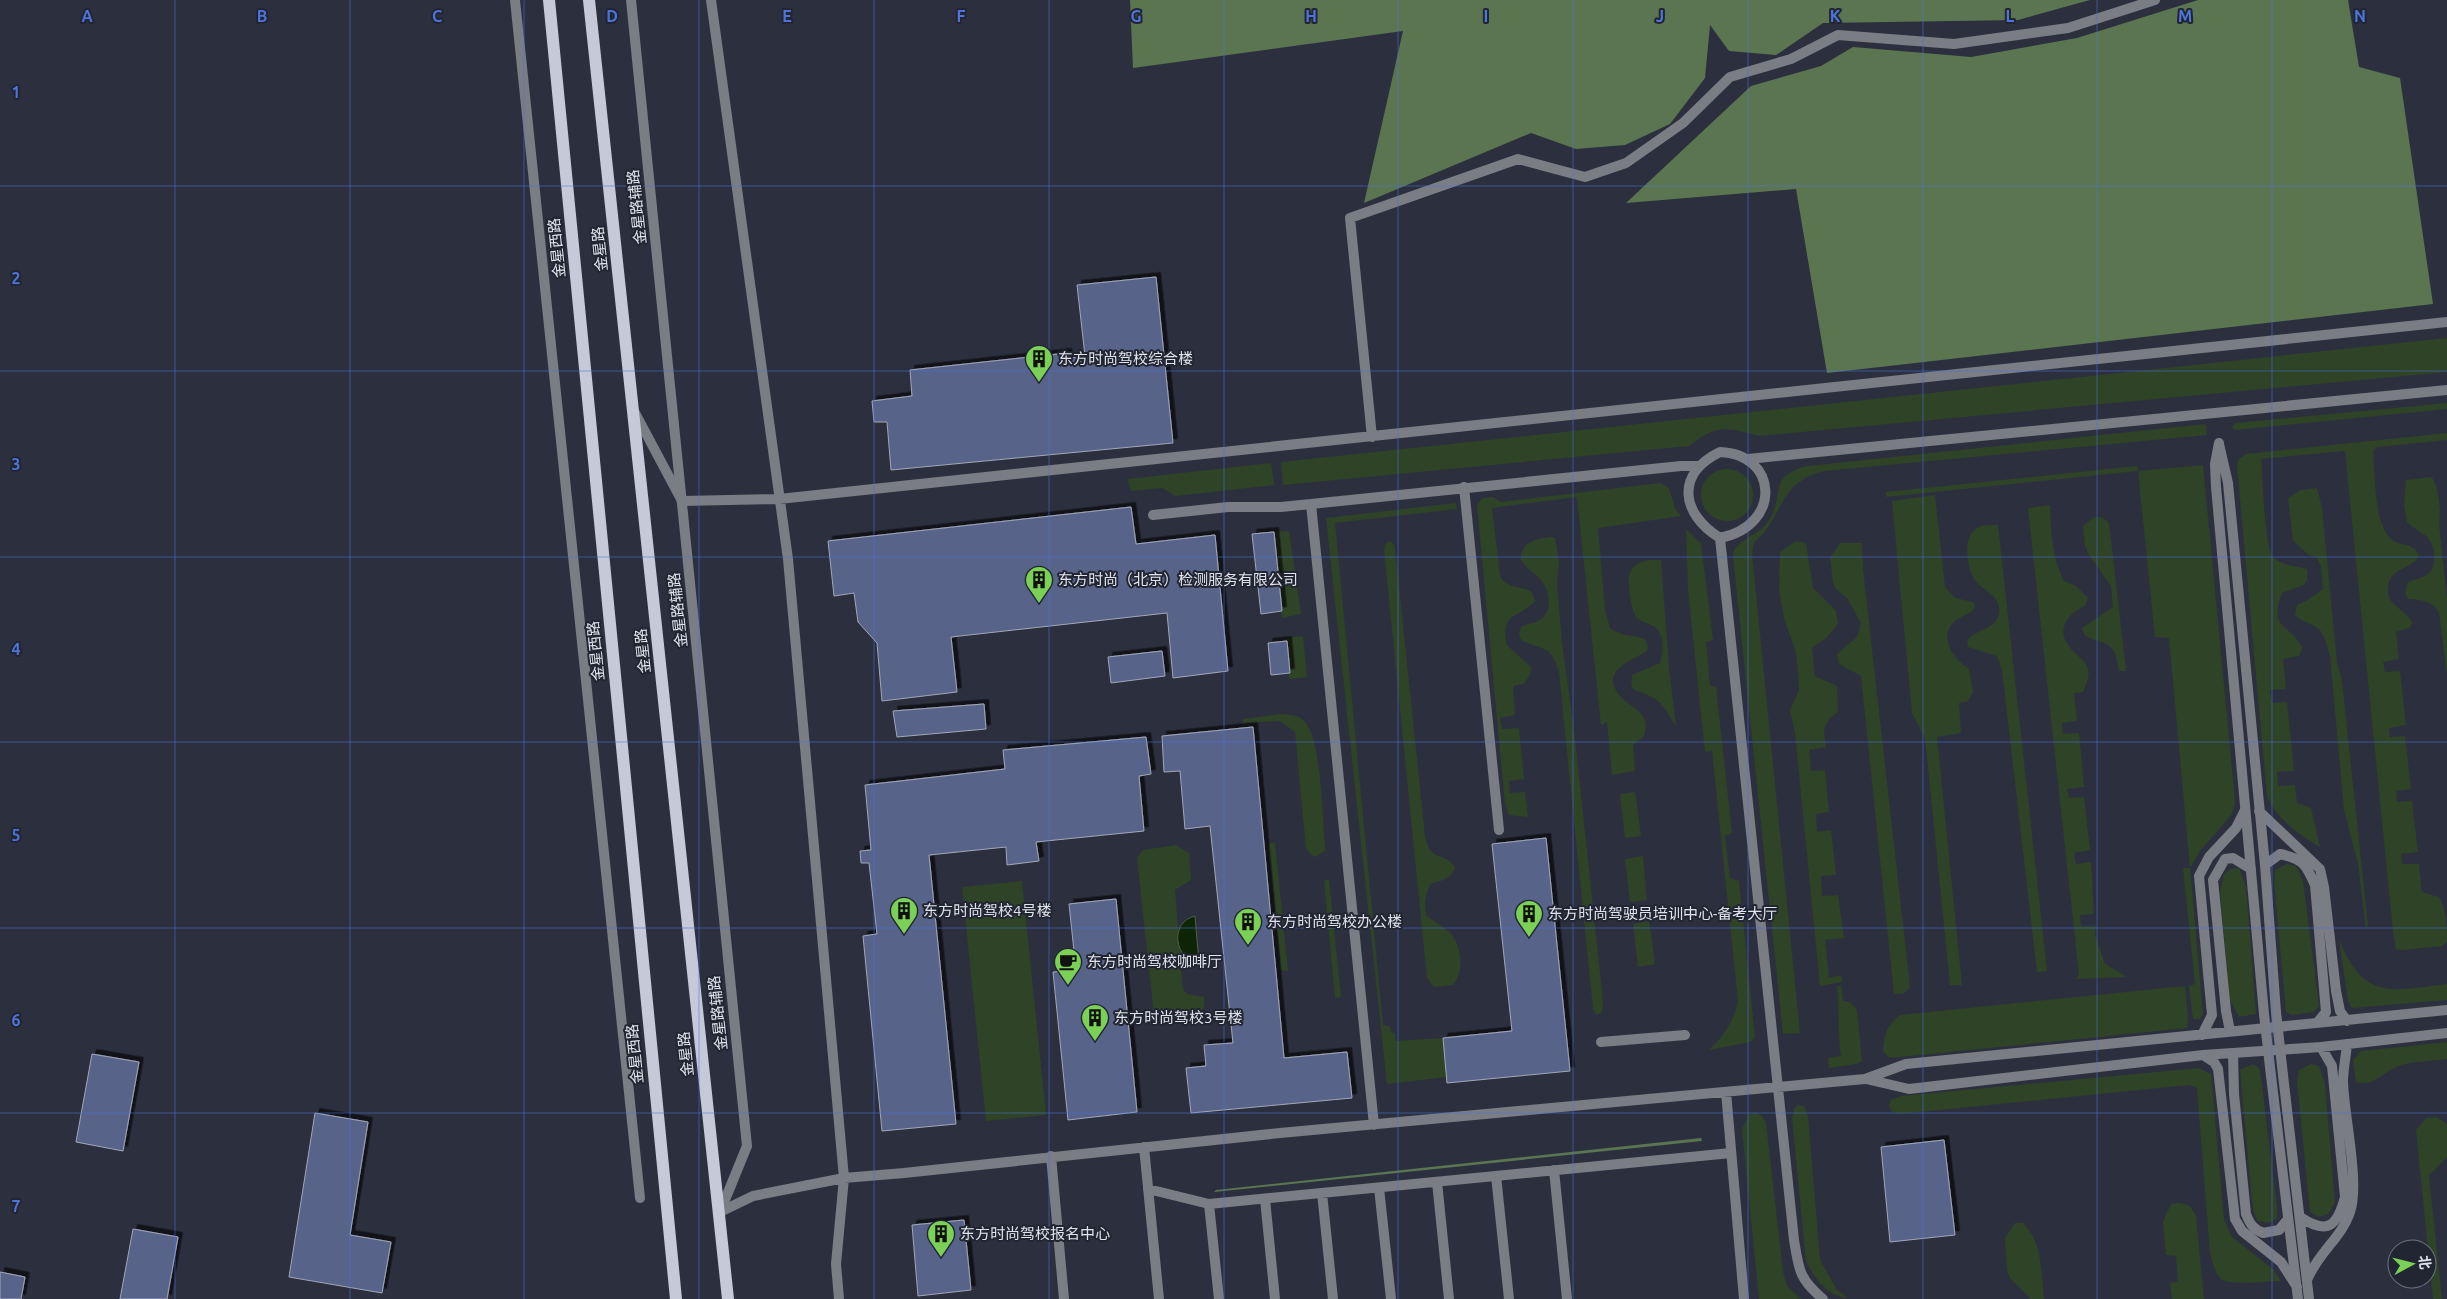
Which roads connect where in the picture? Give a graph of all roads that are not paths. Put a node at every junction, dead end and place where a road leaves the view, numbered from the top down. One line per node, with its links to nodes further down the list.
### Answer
1 (515, 0): 50 (street)
2 (549, 0): 58 (main road, 金星西路)
3 (589, 0): 9 (main road, 金星路)
4 (631, 0): 15 (street, 金星路辅路)
5 (711, 0): 14 (street)
6 (2155, 0): 10 (street)
7 (2447, 322): 10 (street)
8 (2447, 390): 11 (street)
9 (633, 409): 15 (street); 53 (main road, 金星路)
10 (1372, 437): 14 (street)
11 (1748, 459): 12 (street); 18 (street)
12 (1697, 466): 13 (street); 18 (street)
13 (1464, 487): 16 (street); 21 (street)
14 (780, 499): 15 (street); 45 (street)
15 (682, 501): 53 (street, 金星路辅路)
16 (1311, 504): 17 (street); 39 (street)
17 (1153, 515)
18 (1720, 538): 37 (street)
19 (2246, 809): 20 (street); 23 (street); 30 (street)
20 (2259, 811): 22 (street); 25 (street)
21 (1499, 830)
22 (2265, 866): 26 (street); 54 (street, bridge)
23 (2251, 869): 27 (street); 55 (street, bridge)
24 (2447, 1010): 25 (street)
25 (2346, 1020): 26 (street)
26 (2317, 1023): 27 (street)
27 (2230, 1031): 30 (street)
28 (2447, 1033): 32 (street)
29 (1685, 1035): 31 (street)
30 (2202, 1035): 36 (street)
31 (1601, 1042)
32 (2347, 1044): 33 (street); 56 (street)
33 (2321, 1047): 34 (street); 54 (street)
34 (2233, 1053): 35 (street); 55 (street)
35 (2203, 1055): 36 (street); 57 (street)
36 (1865, 1079): 37 (street)
37 (1776, 1085): 38 (street); 71 (street)
38 (1726, 1092): 39 (street); 41 (street)
39 (1374, 1125): 40 (street)
40 (1144, 1147): 42 (street); 48 (street)
41 (1730, 1153): 43 (street); 70 (street)
42 (1051, 1156): 45 (street); 61 (street)
43 (1554, 1170): 44 (street); 69 (street)
44 (1496, 1176): 46 (street); 68 (street)
45 (844, 1178): 53 (street); 60 (street)
46 (1437, 1182): 47 (street); 67 (street)
47 (1379, 1188): 49 (street); 66 (street)
48 (1148, 1189): 52 (street); 62 (street)
49 (1322, 1194): 51 (street); 65 (street)
50 (640, 1198)
51 (1265, 1199): 52 (street); 64 (street)
52 (1209, 1204): 63 (street)
53 (720, 1212): 59 (main road, 金星路)
54 (2300, 1218): 56 (street)
55 (2288, 1219): 57 (street)
56 (2307, 1280): 73 (street)
57 (2297, 1288): 72 (street)
58 (676, 1299)
59 (728, 1299)
60 (839, 1299)
61 (1064, 1299)
62 (1159, 1299)
63 (1219, 1299)
64 (1275, 1299)
65 (1333, 1299)
66 (1390, 1299)
67 (1449, 1299)
68 (1509, 1299)
69 (1567, 1299)
70 (1744, 1299)
71 (1823, 1299)
72 (2298, 1299)
73 (2309, 1299)

